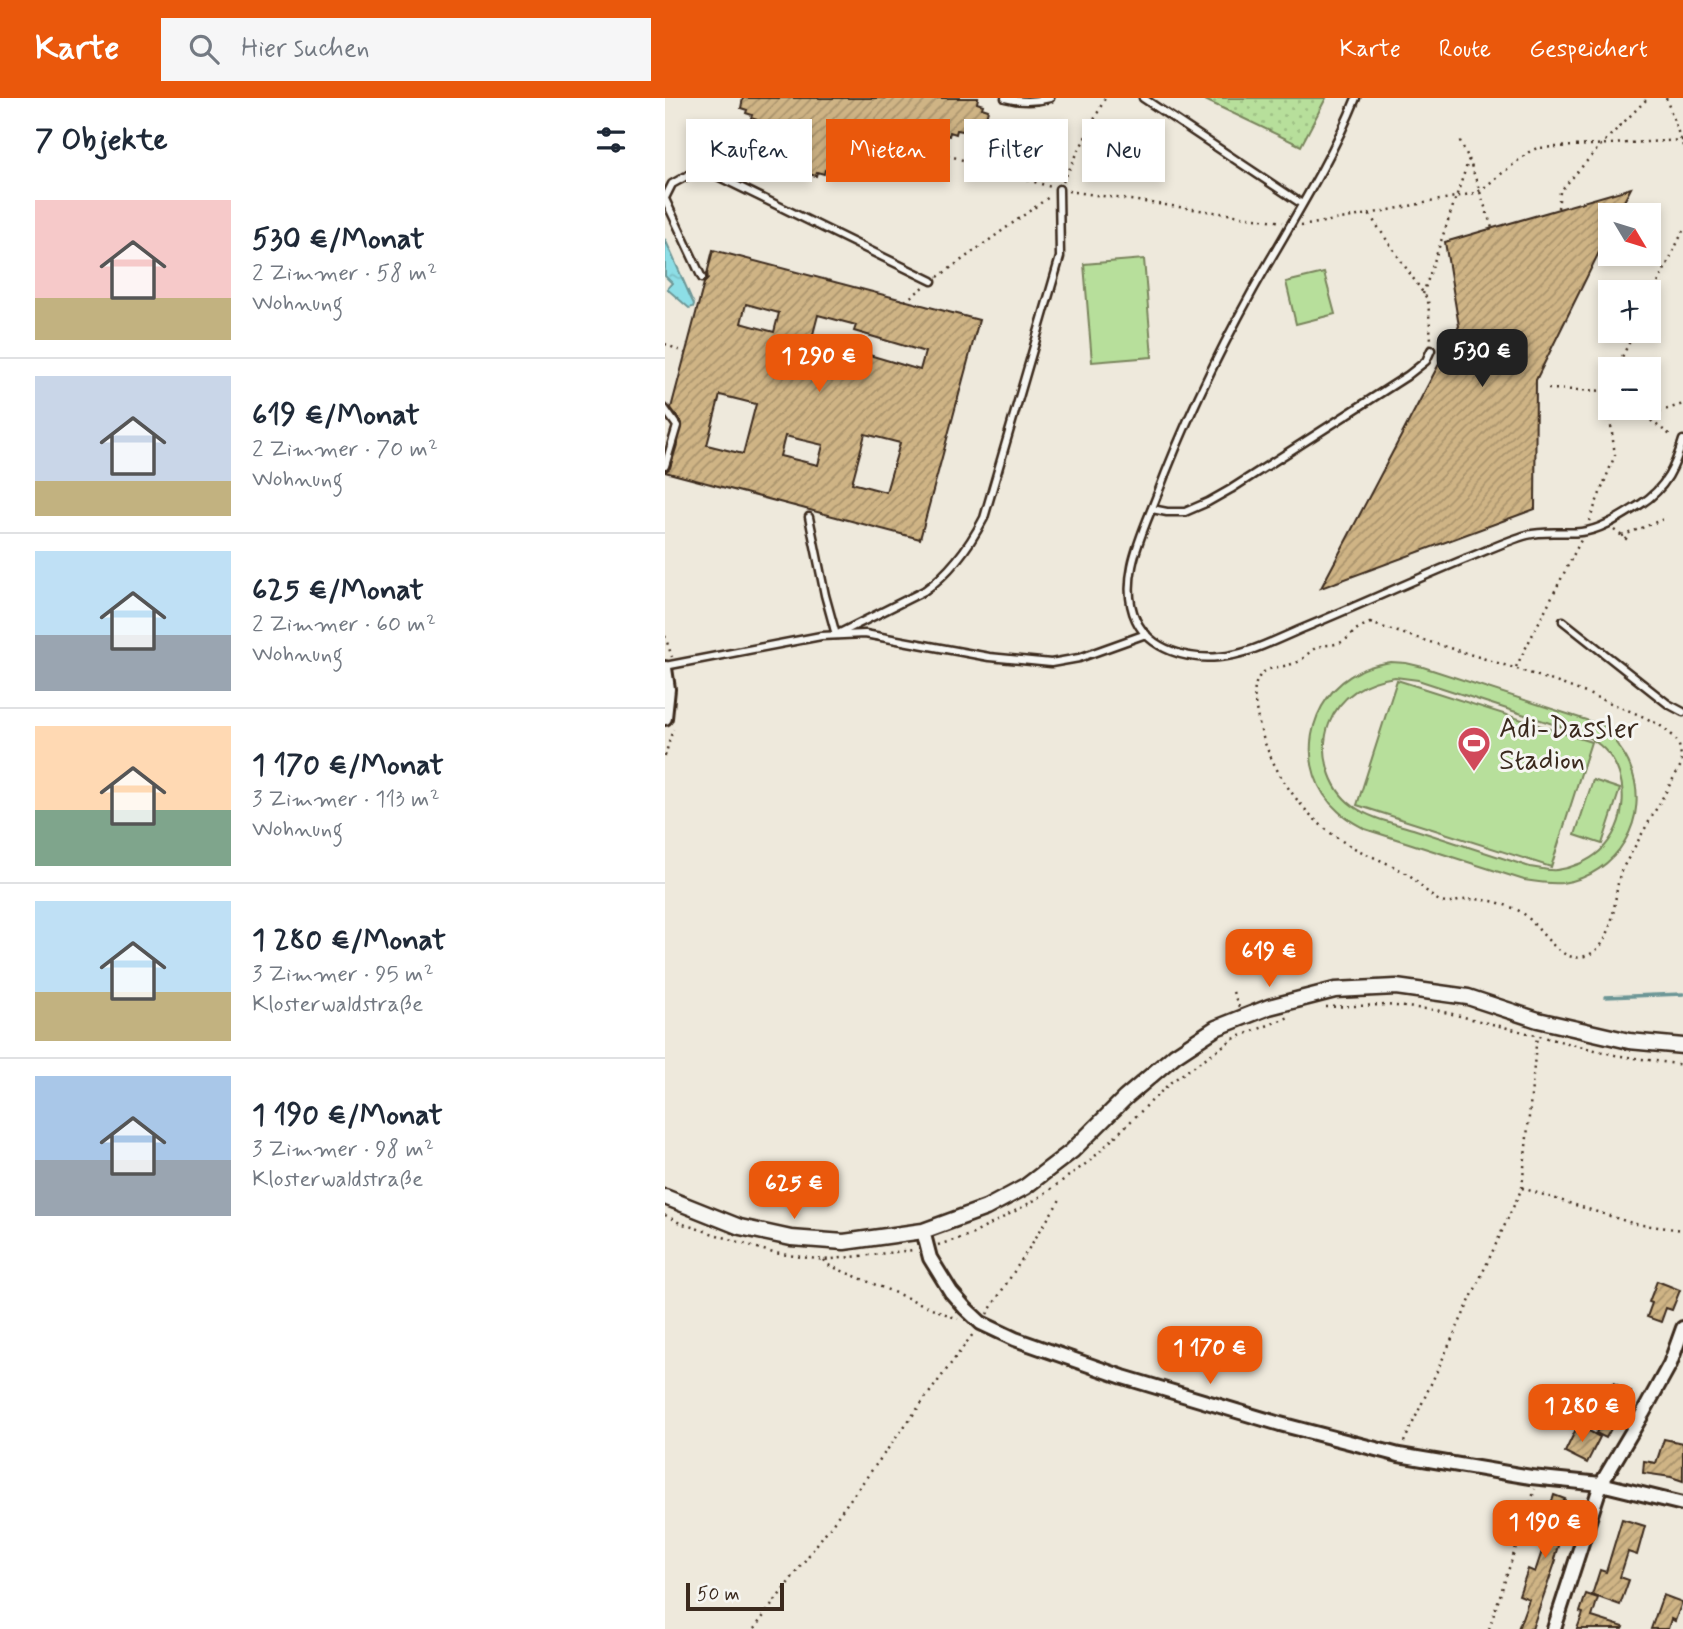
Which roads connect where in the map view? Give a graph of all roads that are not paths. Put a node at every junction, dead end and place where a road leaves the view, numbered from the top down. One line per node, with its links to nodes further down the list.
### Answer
1 (1005, 98): 2 (lane)
2 (1050, 98)
3 (1143, 98): 9 (lane)
4 (1356, 98): 9 (lane)
5 (686, 176): 8 (lane)
6 (730, 182): 11 (lane)
7 (1059, 190): 20 (lane)
8 (665, 199): 10 (lane)
9 (1302, 204): 16 (lane)
10 (702, 278)
11 (932, 281)
12 (1431, 350): 16 (lane)
13 (665, 409): 15 (lane)
14 (1682, 442): 19 (lane)
15 (665, 466)
16 (1152, 509): 19 (lane)
17 (809, 517): 20 (lane)
18 (1563, 621): 22 (lane)
19 (1146, 634): 20 (lane)
20 (836, 635): 21 (lane)
21 (665, 667): 23 (street)
22 (1683, 712)
23 (665, 719)
24 (1683, 1046): 26 (street)
25 (665, 1197): 26 (street)
26 (923, 1231): 28 (street)
27 (1683, 1328): 28 (street)
28 (1601, 1484): 29 (street); 30 (street)
29 (1683, 1504)
30 (1554, 1629)

